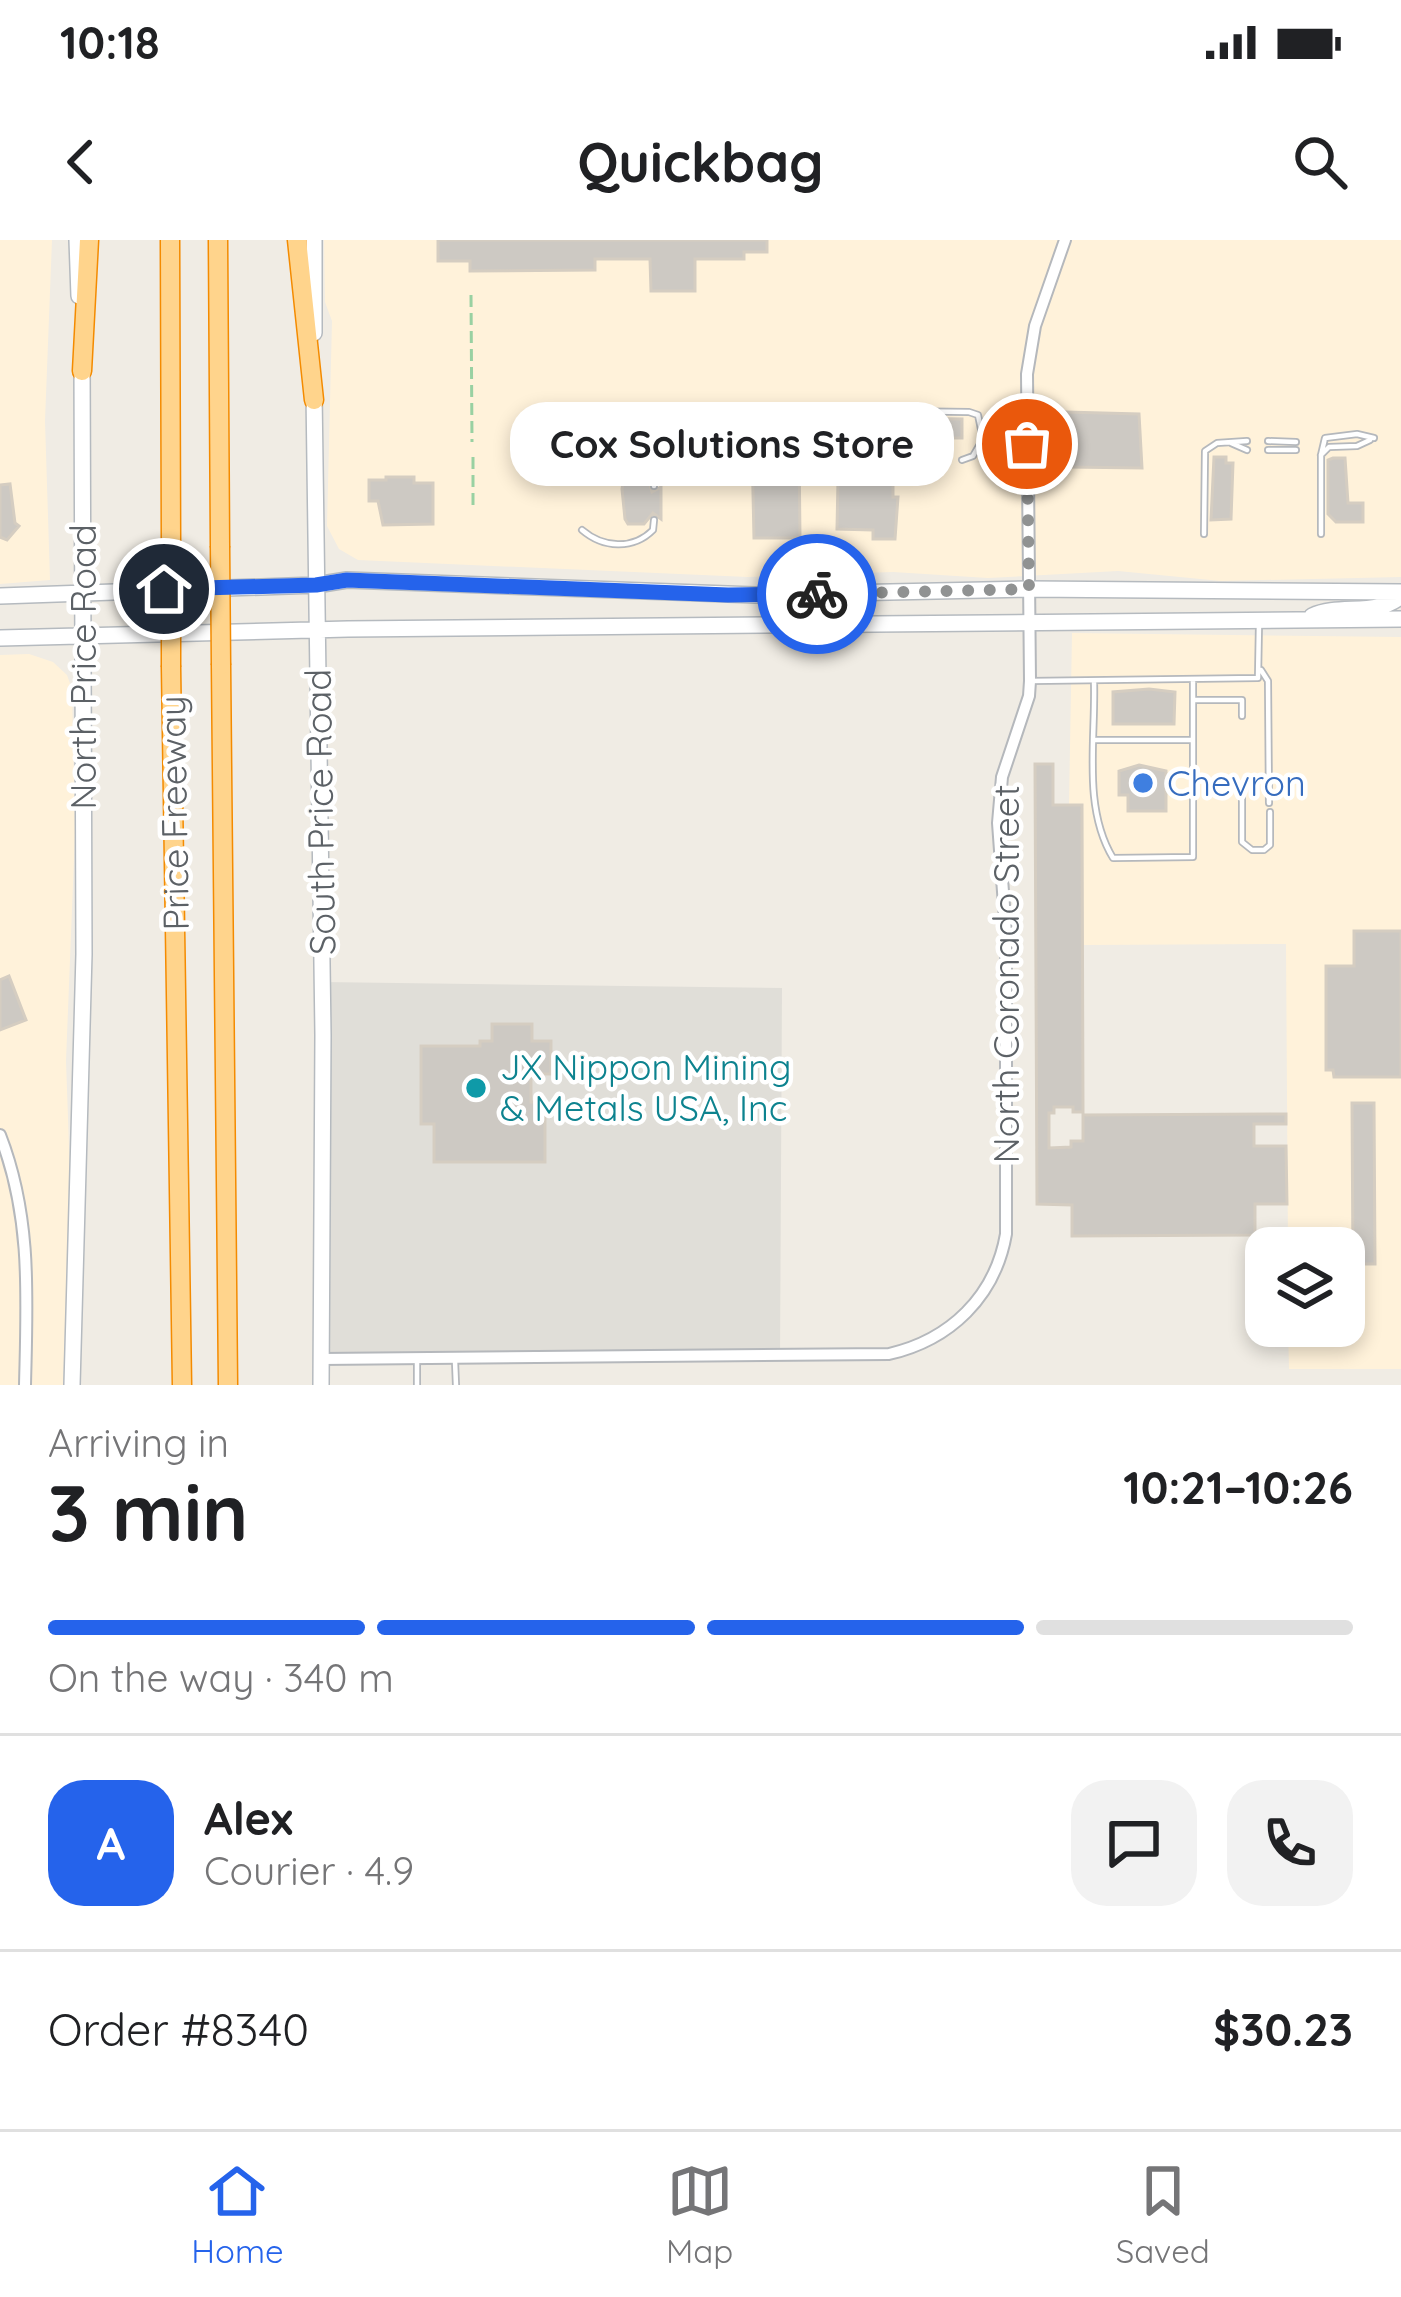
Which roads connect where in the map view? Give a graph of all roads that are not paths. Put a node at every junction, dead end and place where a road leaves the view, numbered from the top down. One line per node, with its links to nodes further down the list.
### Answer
1 (76, 240): 8 (main road, North Price Road)
2 (89, 240): 8 (highway)
3 (170, 240): 53 (highway, Price Freeway, bridge)
4 (218, 240): 54 (highway, Price Freeway, bridge)
5 (297, 240): 9 (highway)
6 (314, 240): 9 (main road, South Price Road)
7 (1065, 240): 25 (street, North Coronado Street)
8 (82, 370): 26 (main road, North Price Road)
9 (314, 400): 24 (main road, South Price Road)
10 (891, 411): 18 (lane)
11 (1247, 441): 12 (lane)
12 (1231, 443): 16 (lane); 22 (lane)
13 (1268, 446): 14 (lane)
14 (1296, 446)
15 (646, 447): 19 (lane)
16 (1247, 450)
17 (1321, 455): 17 (lane); 23 (lane)
18 (962, 460)
19 (654, 486)
20 (654, 520): 21 (lane)
21 (582, 530)
22 (1204, 534)
23 (1322, 534)
24 (316, 585): 25 (main road); 26 (main road); 33 (main road, South Price Road)
25 (1029, 589): 27 (main road); 32 (street, North Coronado Street)
26 (83, 590): 28 (main road); 34 (main road, North Price Road)
27 (1401, 594): 30 (main road)
28 (0, 596)
29 (1401, 619): 30 (main road)
30 (1304, 620): 31 (main road)
31 (1259, 621): 32 (main road); 36 (lane)
32 (1029, 623): 33 (main road); 38 (street, North Coronado Street)
33 (317, 629): 34 (main road); 50 (main road, South Price Road)
34 (83, 636): 35 (main road); 52 (main road, North Price Road)
35 (0, 638)
36 (1258, 665): 37 (lane); 45 (lane)
37 (1193, 680): 39 (lane); 40 (lane)
38 (1030, 681): 39 (lane); 49 (street, North Coronado Street)
39 (1094, 681): 42 (lane)
40 (1193, 700): 41 (lane); 43 (lane)
41 (1242, 716)
42 (1096, 740): 43 (lane); 43 (lane)
43 (1193, 740)
44 (1242, 792): 46 (lane)
45 (1269, 803)
46 (1270, 812)
47 (0, 1135): 51 (street)
48 (416, 1358): 49 (street); 50 (street); 56 (lane)
49 (455, 1358): 57 (lane)
50 (321, 1359): 55 (main road, South Price Road)
51 (26, 1385)
52 (72, 1385)
53 (182, 1385)
54 (228, 1385)
55 (321, 1385)
56 (417, 1385)
57 (456, 1385)

